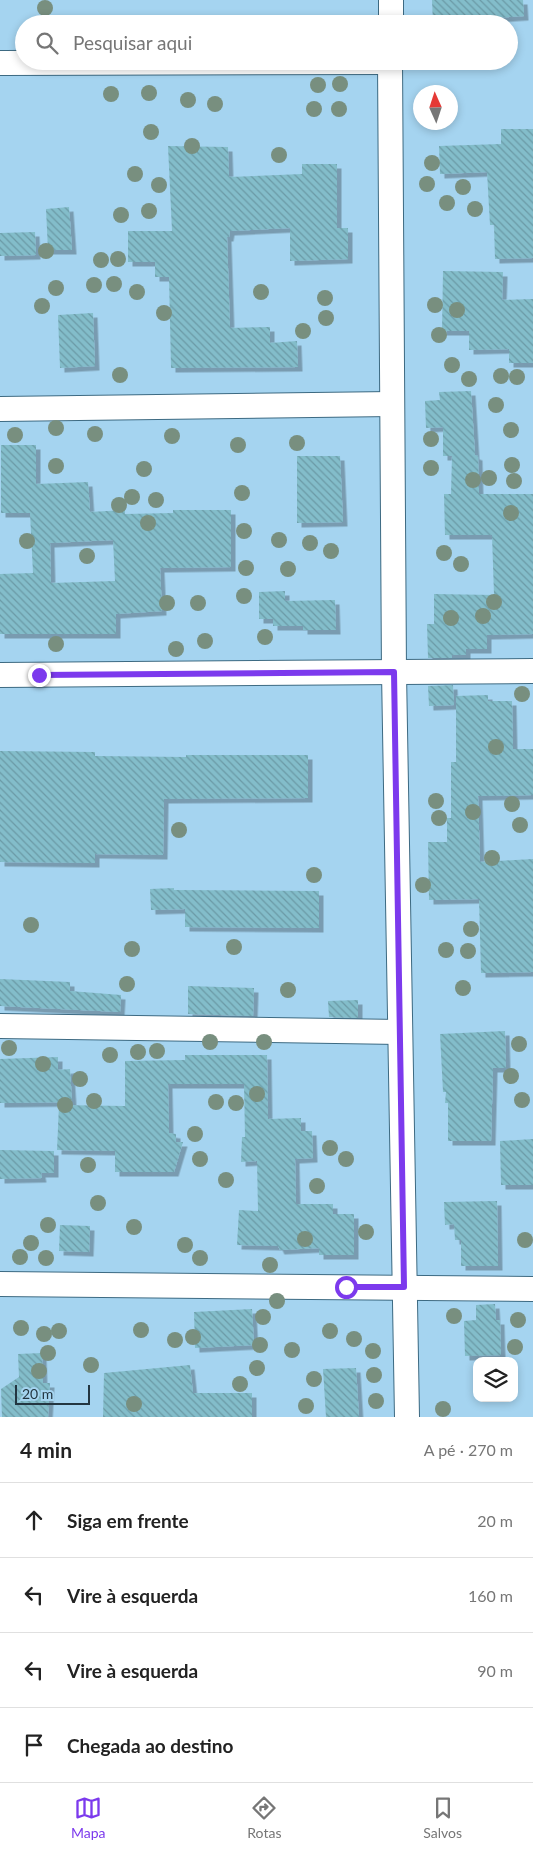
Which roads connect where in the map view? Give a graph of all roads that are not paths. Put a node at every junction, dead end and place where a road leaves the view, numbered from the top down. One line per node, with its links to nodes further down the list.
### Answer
1 (391, 0): 2 (street)
2 (391, 15)
3 (0, 63): 4 (street)
4 (15, 63)
5 (390, 70): 6 (street)
6 (392, 404): 7 (street); 9 (street)
7 (0, 409)
8 (533, 671): 9 (street)
9 (394, 672): 10 (street); 12 (street)
10 (0, 675)
11 (0, 1026): 12 (street)
12 (400, 1032): 14 (street)
13 (0, 1284): 14 (street)
14 (404, 1287): 15 (street); 16 (street)
15 (533, 1289)
16 (407, 1417)

